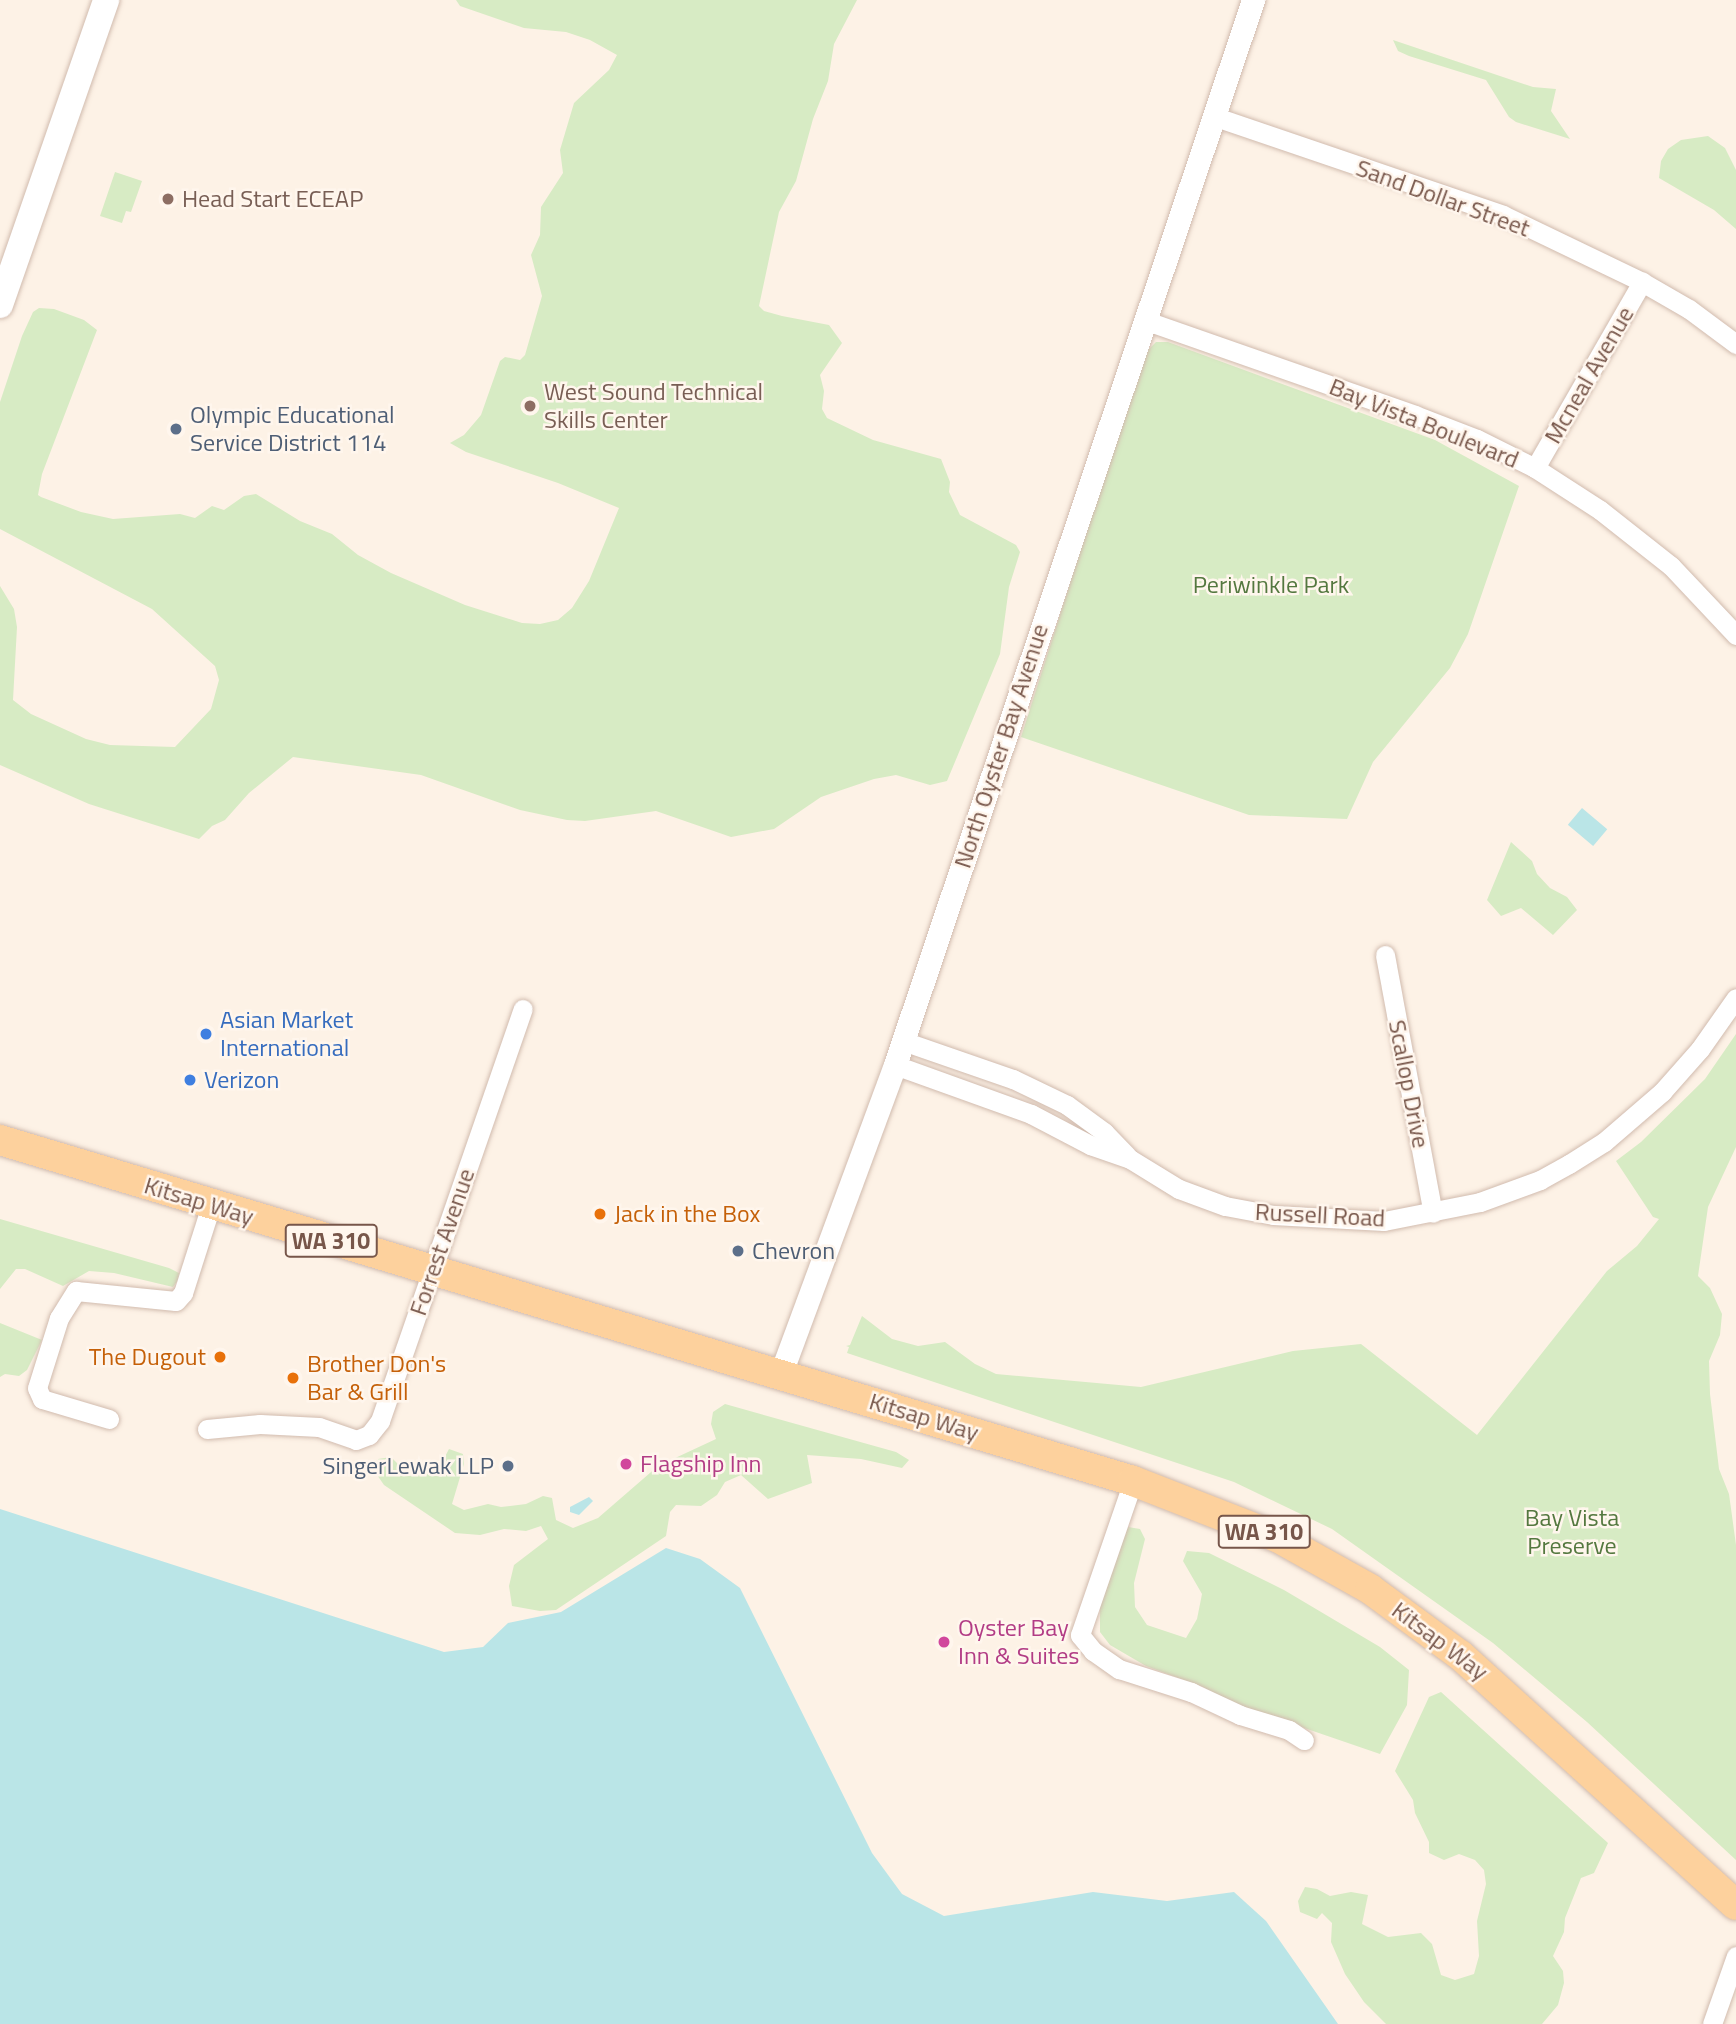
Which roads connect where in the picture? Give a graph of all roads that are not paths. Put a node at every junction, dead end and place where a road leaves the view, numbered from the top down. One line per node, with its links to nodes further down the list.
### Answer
1 (106, 0): 4 (main road)
2 (1253, 0): 3 (street, North Oyster Bay Avenue)
3 (1213, 116): 5 (street, Sand Dollar Street); 7 (street, North Oyster Bay Avenue)
4 (7, 266): 6 (main road)
5 (1642, 282): 8 (street, Sand Dollar Street); 9 (street, Mcneal Avenue)
6 (0, 305)
7 (1144, 320): 9 (street, Bay Vista Boulevard); 14 (street, North Oyster Bay Avenue)
8 (1736, 344)
9 (1535, 467): 10 (street, Bay Vista Boulevard)
10 (1736, 635)
11 (1385, 955): 19 (street, Scallop Drive)
12 (1736, 998): 19 (street, Russell Road)
13 (523, 1009): 20 (street, Forrest Avenue)
14 (903, 1041): 15 (street, North Oyster Bay Avenue); 17 (street, Russell Road)
15 (895, 1065): 17 (street, Russell Road); 21 (street, North Oyster Bay Avenue)
16 (0, 1140): 18 (main road, Kitsap Way / WA 310)
17 (1130, 1159): 19 (street, Russell Road)
18 (211, 1205): 20 (main road, Kitsap Way / WA 310); 22 (street)
19 (1433, 1213)
20 (433, 1272): 21 (main road, Kitsap Way / WA 310); 23 (street, Forrest Avenue)
21 (782, 1373): 24 (main road, Kitsap Way / WA 310)
22 (109, 1419)
23 (207, 1429)
24 (1133, 1481): 25 (street); 26 (main road, Kitsap Way / WA 310)
25 (1304, 1740)
26 (1736, 1905)
27 (1736, 1956): 28 (street)
28 (1712, 2024)

